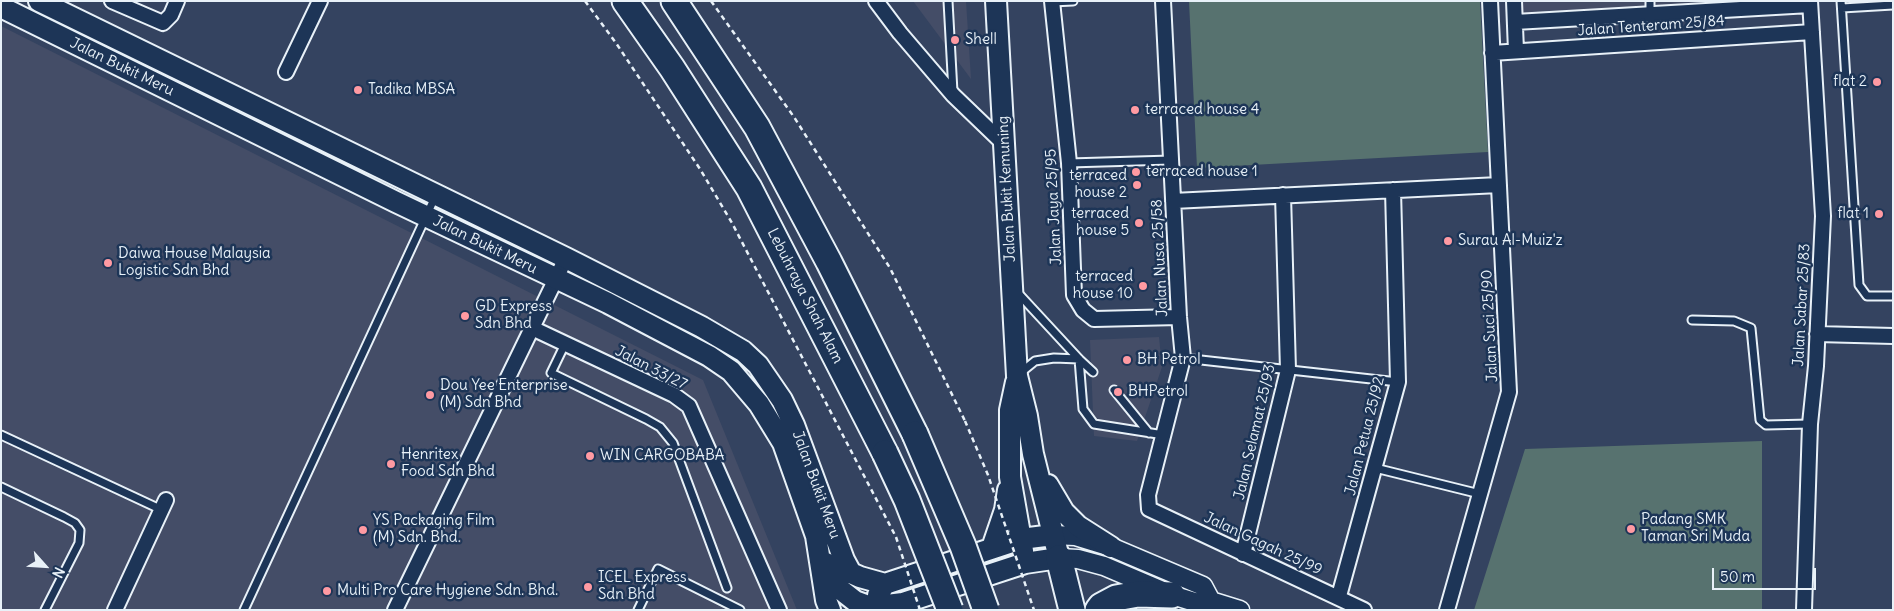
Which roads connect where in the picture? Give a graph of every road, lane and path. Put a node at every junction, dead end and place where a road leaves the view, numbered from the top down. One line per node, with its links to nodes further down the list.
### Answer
1 (39, 1): 33 (main road, Jalan Bukit Meru)
2 (112, 1): 3 (street)
3 (176, 1)
4 (320, 1): 26 (street)
5 (585, 1): 86 (path, bridge)
6 (625, 1): 87 (highway, Lebuhraya Shah Alam, bridge)
7 (674, 1): 88 (highway, bridge)
8 (712, 1): 89 (path, bridge)
9 (876, 1): 27 (street)
10 (948, 1): 27 (lane)
11 (996, 1): 28 (main road, Jalan Bukit Kemuning)
12 (1073, 1): 16 (lane)
13 (1163, 1): 29 (street, Jalan Nusa 25/58)
14 (1490, 1): 25 (street, Jalan Suci 25/90)
15 (1514, 1): 22 (street)
16 (1052, 2): 30 (street, Jalan Jaya 25/95)
17 (1810, 3): 21 (street); 23 (street, Jalan Sabar 25/83)
18 (1842, 5): 19 (lane); 40 (lane)
19 (1893, 5)
20 (1, 7): 36 (main road, Jalan Bukit Meru)
21 (1650, 7): 22 (street)
22 (1515, 22): 24 (street)
23 (1812, 32): 24 (street, Jalan Tenteram 25/84); 44 (street, Jalan Sabar 25/83)
24 (1516, 51): 25 (street, Jalan Tenteram 25/84)
25 (1492, 53): 31 (street, Jalan Suci 25/90)
26 (286, 72)
27 (953, 95): 28 (street)
28 (1004, 144): 39 (main road, Jalan Bukit Kemuning)
29 (1171, 160): 30 (lane); 35 (street, Jalan Nusa 25/58)
30 (1069, 163): 41 (street, Jalan Jaya 25/95)
31 (1499, 185): 32 (street); 62 (street, Jalan Suci 25/90)
32 (1393, 190): 34 (street); 52 (street, Jalan Petua 25/92)
33 (437, 194): 36 (lane); 37 (main road, Jalan Bukit Meru)
34 (1283, 195): 35 (street); 49 (street, Jalan Selamat 25/93)
35 (1173, 201): 41 (street, Jalan Nusa 25/58)
36 (427, 216): 38 (main road, Jalan Bukit Meru); 81 (lane)
37 (566, 258): 38 (street); 72 (main road, Jalan Bukit Meru)
38 (556, 279): 43 (street); 65 (main road, Jalan Bukit Meru)
39 (1012, 286): 48 (lane); 51 (main road, Jalan Bukit Kemuning)
40 (1893, 296)
41 (1179, 317): 47 (street, Jalan Nusa 25/58)
42 (1692, 320): 54 (lane)
43 (532, 328): 46 (street, Jalan 33/27); 77 (street)
44 (1817, 334): 45 (street); 54 (street, Jalan Sabar 25/83)
45 (1893, 336)
46 (565, 344): 73 (lane); 84 (street, Jalan 33/27)
47 (1183, 358): 49 (lane); 57 (street, Jalan Nusa 25/58)
48 (1079, 360): 50 (lane); 51 (lane); 55 (lane)
49 (1288, 370): 52 (lane); 70 (street, Jalan Selamat 25/93)
50 (1093, 372)
51 (1017, 376): 58 (main road, Jalan Bukit Kemuning); 60 (main road, Jalan Bukit Kemuning)
52 (1398, 382): 59 (street, Jalan Petua 25/92)
53 (1114, 390): 55 (lane)
54 (1810, 424): 95 (street, Jalan Sabar 25/83)
55 (1149, 432): 57 (lane)
56 (1, 435): 63 (lane)
57 (1164, 435): 64 (street, Jalan Nusa 25/58)
58 (1033, 454): 67 (main road, Jalan Bukit Kemuning); 68 (main road)
59 (1375, 468): 62 (lane); 75 (street, Jalan Petua 25/92)
60 (1010, 477): 66 (main road, Jalan Bukit Kemuning); 69 (main road)
61 (1, 488): 79 (lane)
62 (1480, 494): 94 (street, Jalan Suci 25/90)
63 (164, 505): 80 (street)
64 (1149, 509): 70 (street, Jalan Gagah 25/99)
65 (816, 536): 78 (main road); 85 (main road, Jalan Bukit Meru)
66 (1021, 540): 67 (main road); 69 (main road); 71 (main road, Jalan Bukit Kemuning)
67 (1056, 546): 68 (street); 71 (main road); 74 (street); 90 (highway)
68 (1111, 547): 76 (street)
69 (992, 548): 72 (main road)
70 (1242, 554): 75 (street, Jalan Gagah 25/99)
71 (1025, 563): 78 (main road)
72 (885, 584): 78 (main road)
73 (726, 588)
74 (1172, 595): 76 (street); 91 (highway)
75 (1338, 596): 93 (street, Jalan Gagah 25/99)
76 (1211, 601): 92 (street)
77 (399, 608)
78 (870, 608)
79 (45, 610)
80 (115, 610)
81 (244, 610)
82 (638, 610): 83 (lane)
83 (740, 610)
84 (779, 610)
85 (830, 610)
86 (920, 610)
87 (950, 610)
88 (986, 610)
89 (1034, 610)
90 (1072, 610)
91 (1098, 610)
92 (1240, 610)
93 (1364, 610)
94 (1447, 610)
95 (1804, 610)

